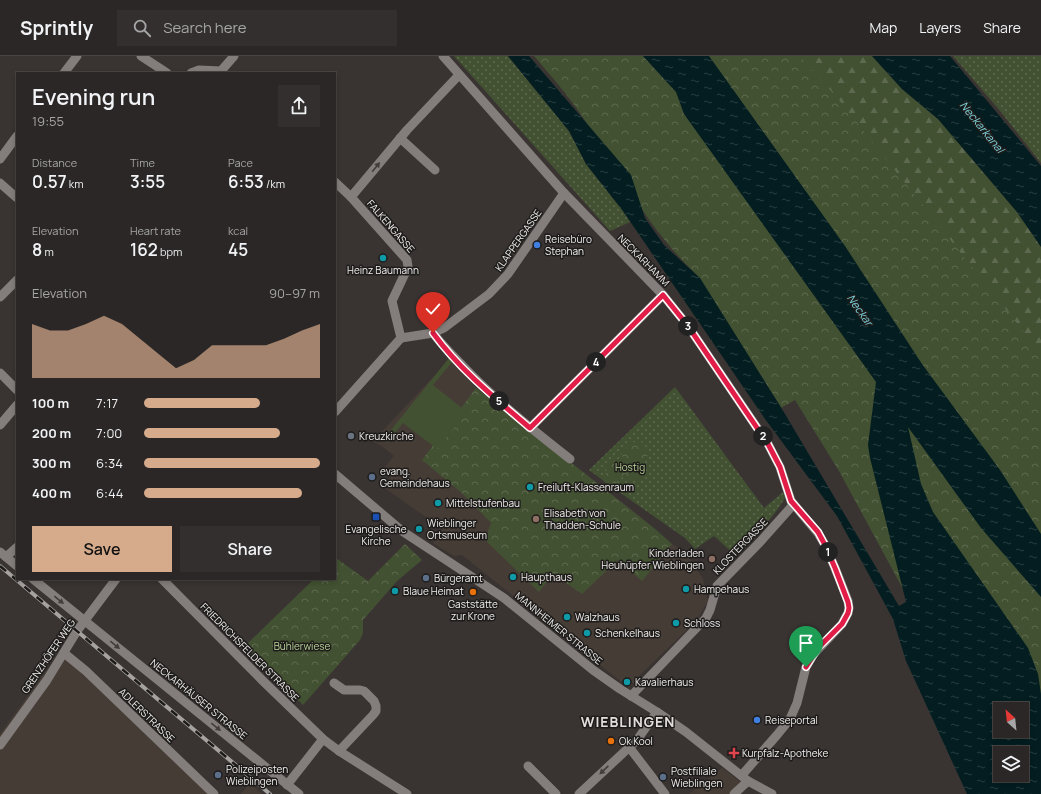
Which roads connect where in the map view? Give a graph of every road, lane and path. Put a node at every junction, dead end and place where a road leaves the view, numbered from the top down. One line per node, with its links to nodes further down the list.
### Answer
1 (77, 56): 5 (street)
2 (141, 56): 6 (street)
3 (234, 56): 8 (street)
4 (443, 56): 9 (street, NECKARHAMM)
5 (65, 72)
6 (165, 72)
7 (194, 72): 8 (street)
8 (222, 72)
9 (459, 75): 11 (street); 16 (street, NECKARHAMM)
10 (16, 137): 12 (street)
11 (400, 138): 13 (street); 18 (street, one-way to 11)
12 (0, 159)
13 (435, 170)
14 (0, 183): 17 (street)
15 (336, 183): 18 (street, FALKENGASSE)
16 (564, 193): 20 (street, NECKARHAMM); 22 (street, KLAPPERGASSE)
17 (16, 197)
18 (351, 198): 23 (street, FALKENGASSE)
19 (16, 281): 21 (street)
20 (663, 295): 29 (street); 32 (street, NECKARHAMM)
21 (0, 297)
22 (433, 333): 23 (street, KLAPPERGASSE); 29 (street)
23 (401, 338): 27 (street)
24 (0, 373): 25 (street)
25 (16, 389)
26 (16, 406): 28 (street)
27 (336, 411)
28 (0, 425)
29 (530, 428): 30 (street)
30 (570, 459)
31 (336, 475): 42 (street, MANNHEIMER STRASSE)
32 (794, 505): 42 (street, KLOSTERGASSE); 49 (street)
33 (16, 548): 34 (street)
34 (3, 554): 35 (street)
35 (16, 565)
36 (34, 580): 39 (street, NECKARHÄUSER STRASSE, one-way to 39)
37 (115, 580): 39 (street, GRENZHÖFER WEG)
38 (163, 580): 44 (street, FRIEDRICHSFELDER STRASSE)
39 (85, 621): 40 (street, GRENZHÖFER WEG); 50 (street, NECKARHÄUSER STRASSE, one-way to 50)
40 (64, 652): 45 (street, GRENZHÖFER WEG); 51 (street, ADLERSTRASSE)
41 (334, 683): 47 (street)
42 (631, 696): 43 (street, MANNHEIMER STRASSE)
43 (657, 712): 46 (street); 49 (street, MANNHEIMER STRASSE)
44 (323, 739): 47 (street, FRIEDRICHSFELDER STRASSE); 50 (street)
45 (0, 745)
46 (629, 747): 55 (street, one-way to 55); 56 (street)
47 (339, 751): 53 (street, FRIEDRICHSFELDER STRASSE)
48 (528, 766): 54 (street)
49 (745, 778): 57 (street); 58 (street, MANNHEIMER STRASSE)
50 (288, 785): 52 (street, NECKARHÄUSER STRASSE)
51 (214, 794)
52 (299, 794)
53 (407, 794)
54 (556, 794)
55 (579, 794)
56 (665, 794)
57 (734, 794)
58 (772, 794)

